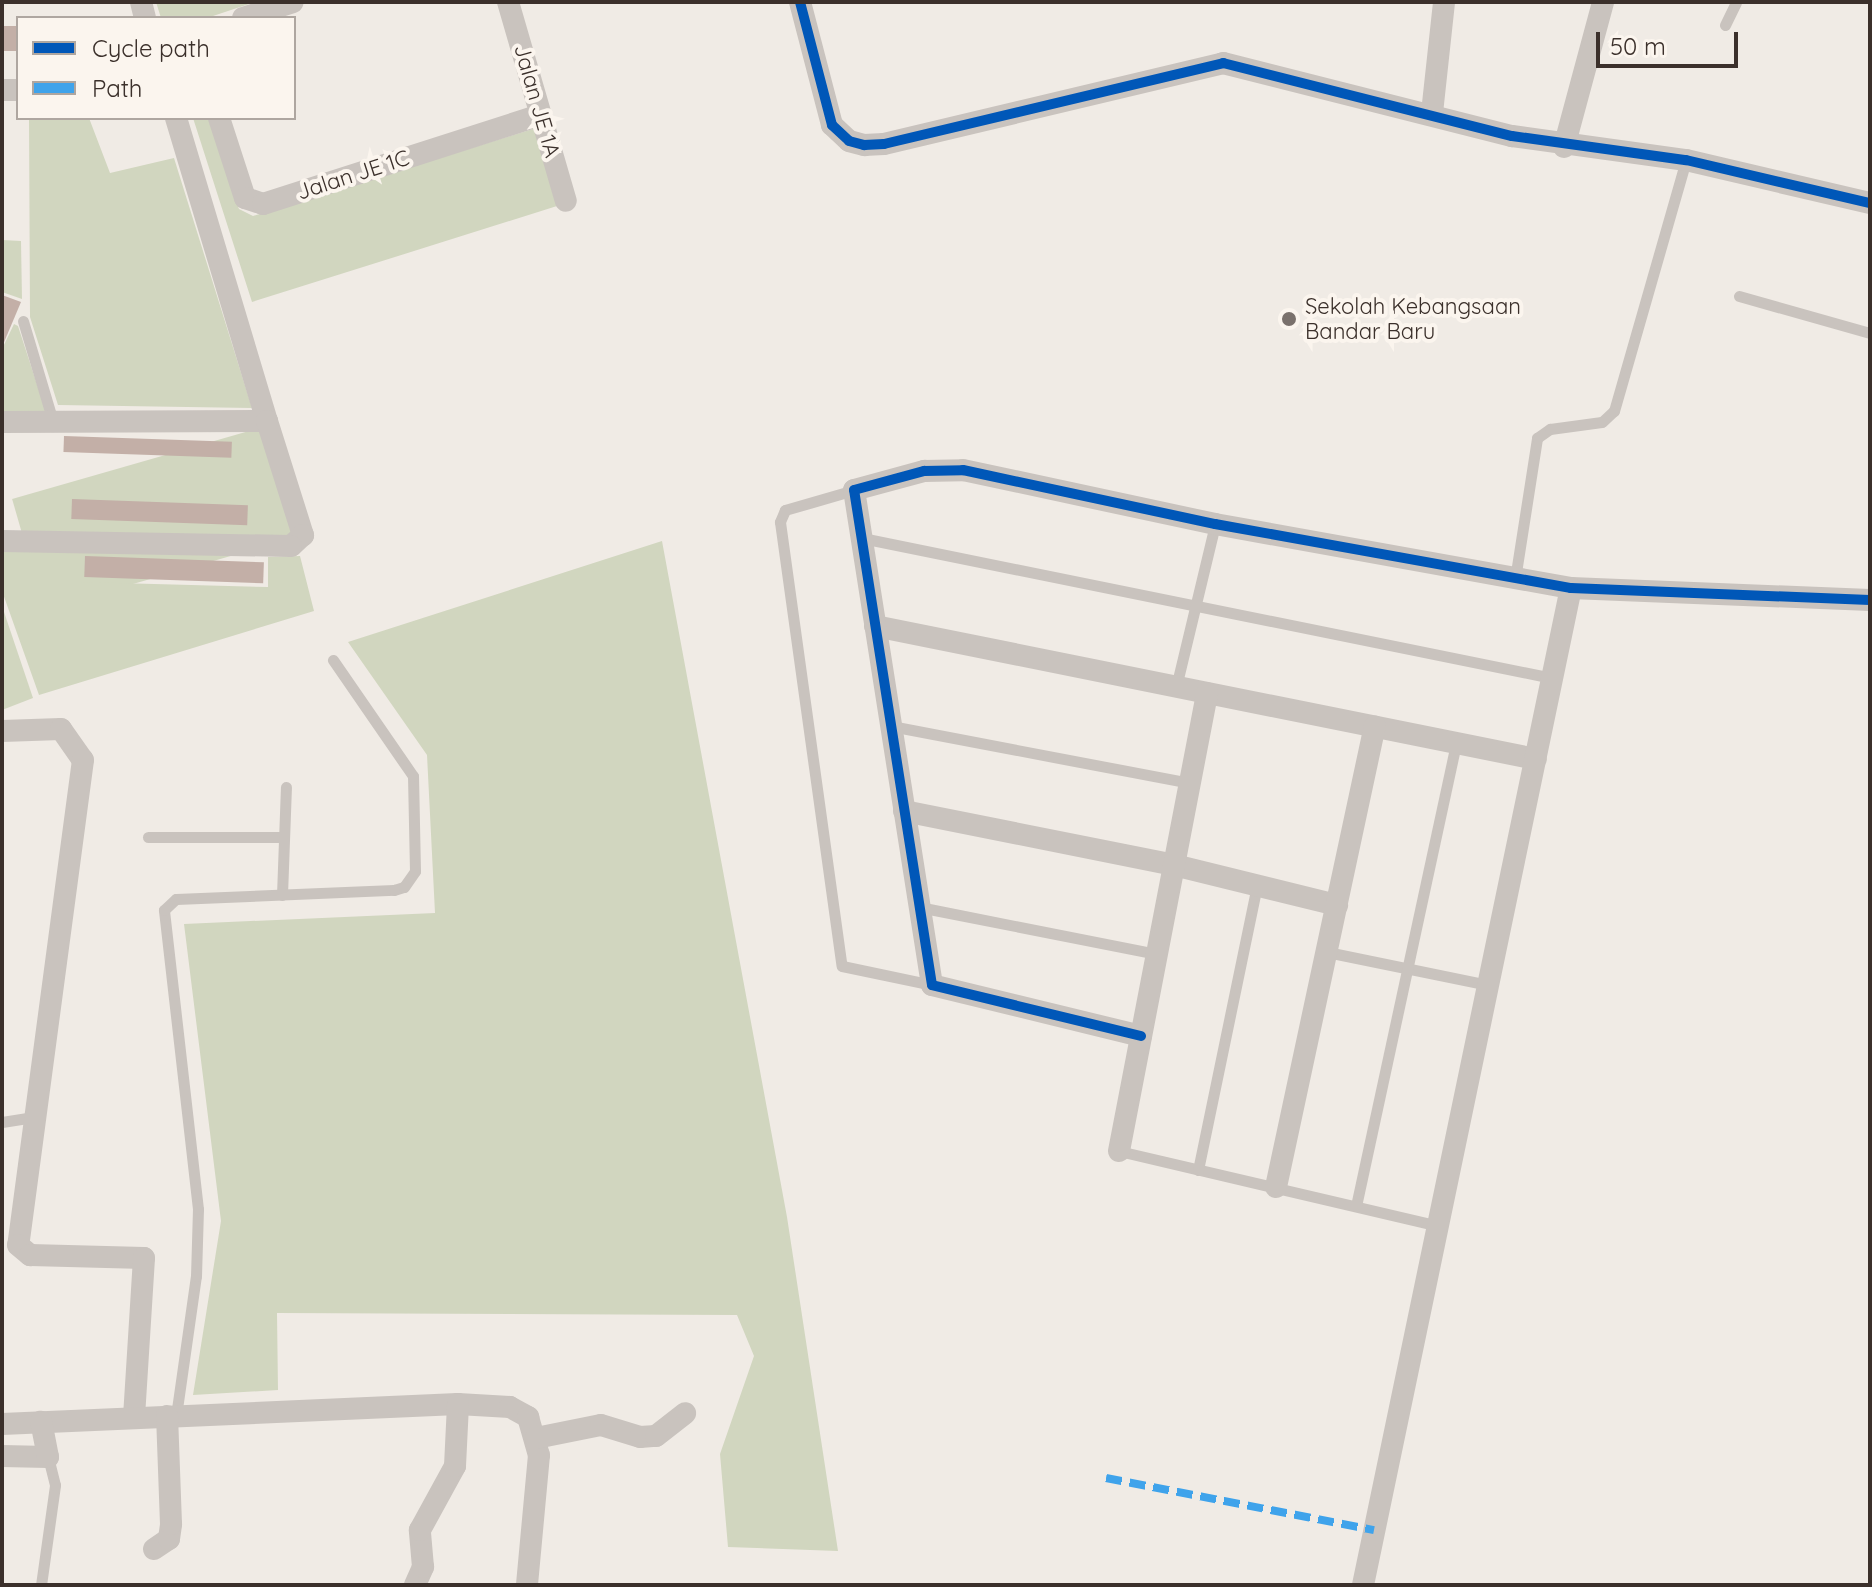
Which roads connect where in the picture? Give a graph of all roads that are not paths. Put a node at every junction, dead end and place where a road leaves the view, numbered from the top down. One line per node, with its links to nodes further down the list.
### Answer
1 (293, 2): 7 (street)
2 (508, 2): 10 (street, Jalan JE 1A)
3 (800, 2): 9 (street)
4 (1444, 2): 9 (street)
5 (1603, 2): 13 (street)
6 (1736, 2): 8 (lane)
7 (249, 16)
8 (1725, 25)
9 (1432, 113): 13 (street)
10 (541, 115): 12 (street, Jalan JE 1C); 15 (street, Jalan JE 1A)
11 (177, 120): 21 (street)
12 (220, 120)
13 (1564, 147): 14 (street)
14 (1686, 160): 16 (street); 27 (lane)
15 (566, 201)
16 (1870, 203)
17 (1739, 296): 19 (lane)
18 (23, 321): 20 (lane)
19 (1870, 333)
20 (52, 418): 21 (street); 22 (street)
21 (267, 421): 26 (street)
22 (2, 422)
23 (854, 490): 24 (street); 25 (street); 54 (lane)
24 (1215, 524): 27 (street); 30 (lane)
25 (862, 538): 30 (lane); 31 (street)
26 (2, 541)
27 (1515, 579): 28 (street)
28 (1571, 588): 29 (street); 33 (street)
29 (1870, 600)
30 (1195, 606): 33 (lane); 34 (lane)
31 (875, 626): 34 (street); 36 (street)
32 (333, 660): 48 (lane)
33 (1552, 678): 40 (street)
34 (1176, 687): 35 (street)
35 (1207, 693): 37 (street); 41 (street)
36 (891, 726): 41 (lane); 43 (street)
37 (1375, 727): 39 (street); 49 (street)
38 (2, 731): 57 (street)
39 (1456, 743): 40 (street); 53 (lane)
40 (1536, 759): 55 (street)
41 (1190, 783): 46 (street)
42 (286, 787): 45 (lane)
43 (904, 811): 46 (street); 50 (street)
44 (148, 837): 45 (lane)
45 (284, 837): 48 (lane)
46 (1174, 865): 47 (street); 52 (street)
47 (1257, 885): 49 (street); 60 (lane)
48 (282, 895): 66 (lane)
49 (1337, 905): 51 (street)
50 (919, 907): 52 (lane); 54 (street)
51 (1327, 952): 53 (lane); 61 (street)
52 (1157, 954): 56 (street)
53 (1407, 968): 55 (lane); 62 (lane)
54 (932, 985): 56 (street)
55 (1488, 985): 63 (street)
56 (1141, 1036): 59 (street)
57 (34, 1117): 58 (lane); 67 (street)
58 (2, 1122)
59 (1119, 1151): 60 (lane)
60 (1198, 1170): 61 (lane)
61 (1276, 1187): 62 (lane)
62 (1356, 1206): 63 (lane)
63 (1438, 1226): 77 (street)
64 (458, 1404): 66 (street); 70 (street); 75 (street)
65 (685, 1413): 70 (street)
66 (171, 1416): 67 (street); 73 (street)
67 (134, 1418): 68 (street)
68 (41, 1422): 69 (street); 72 (street)
69 (2, 1424)
70 (536, 1438): 76 (street)
71 (2, 1456): 72 (street)
72 (48, 1457): 74 (lane)
73 (154, 1549)
74 (41, 1585)
75 (415, 1585)
76 (527, 1585)
77 (1363, 1585)

